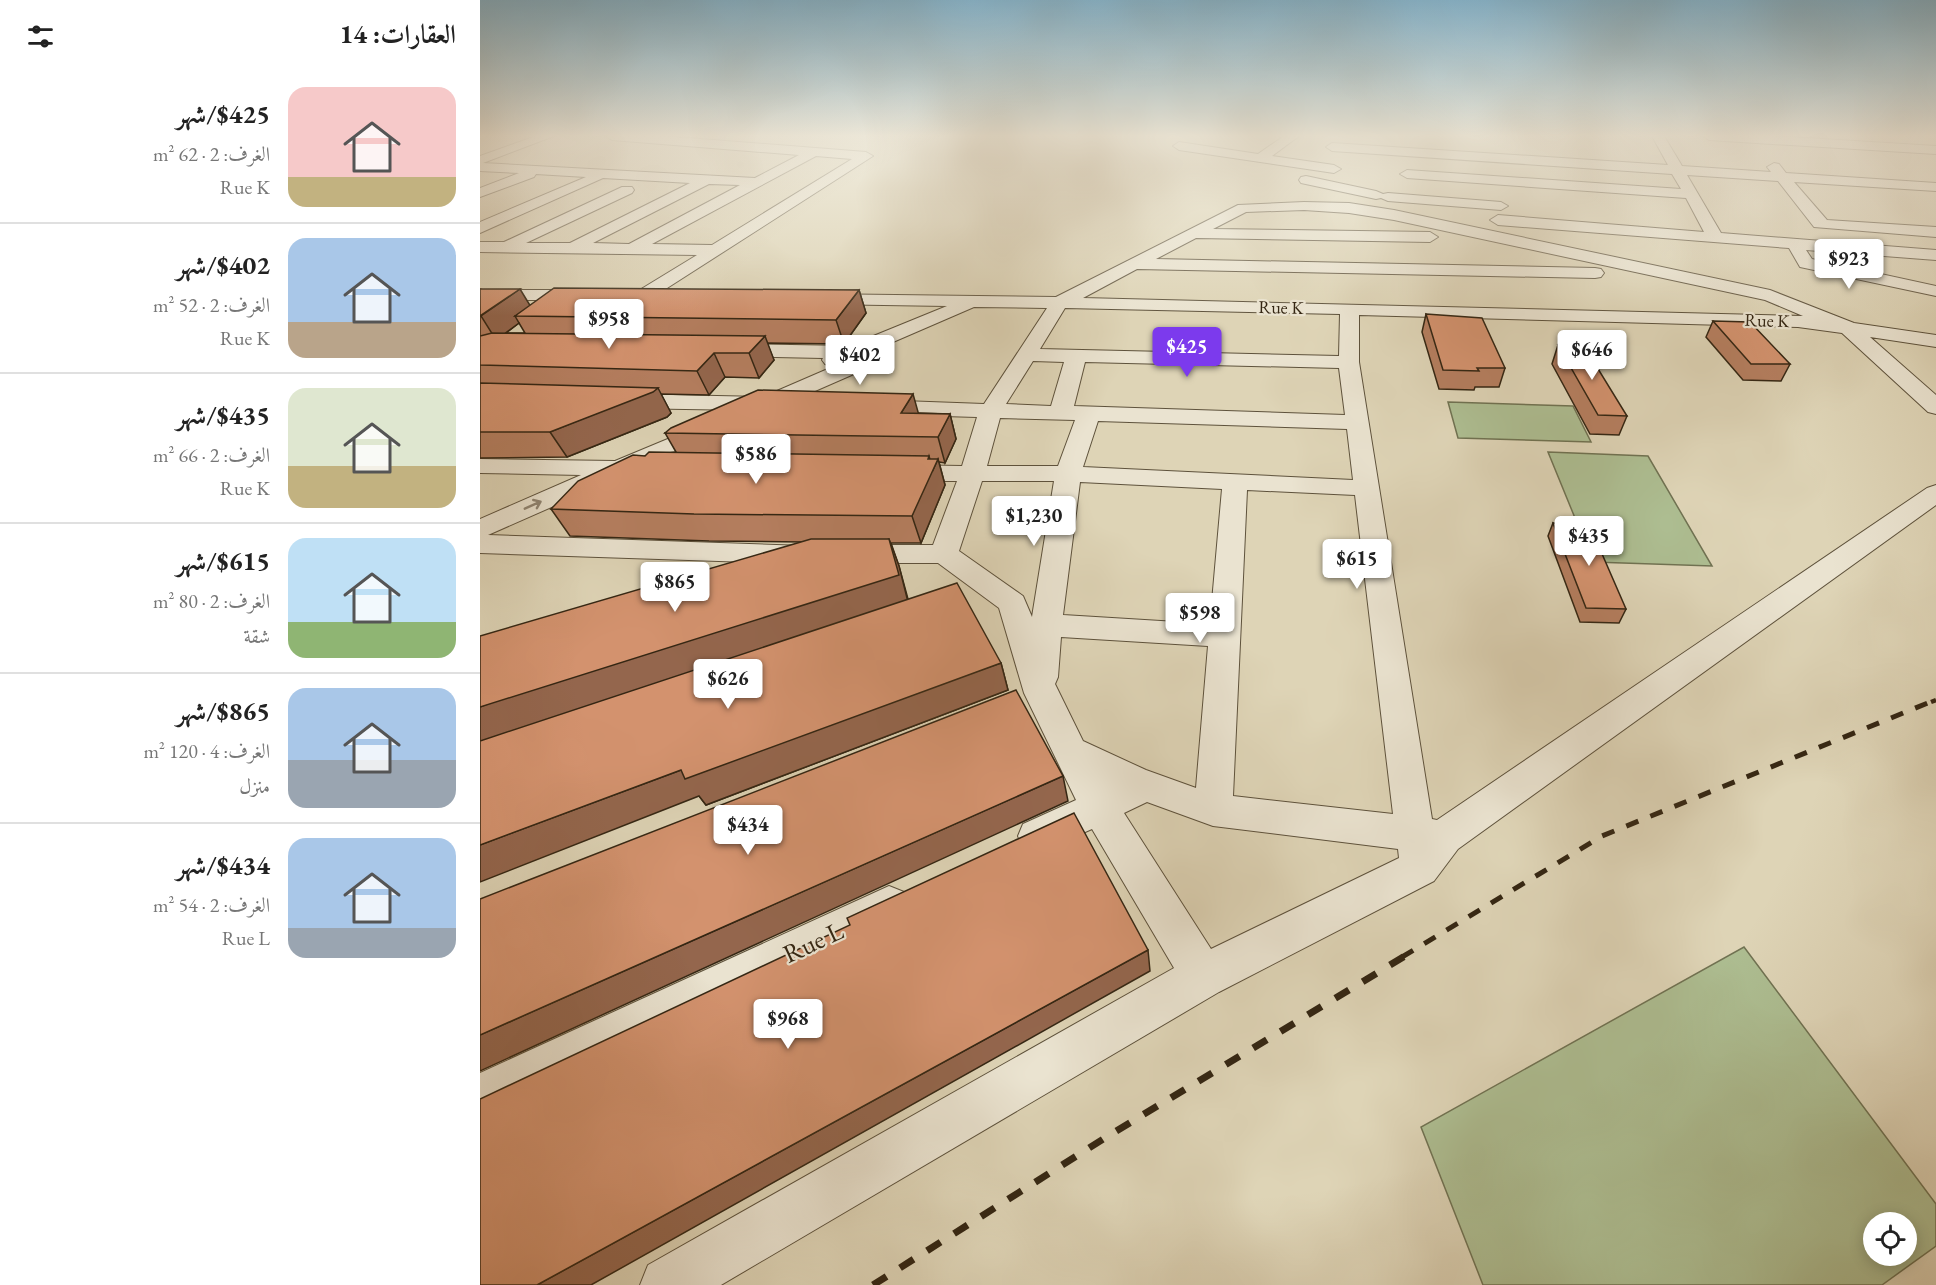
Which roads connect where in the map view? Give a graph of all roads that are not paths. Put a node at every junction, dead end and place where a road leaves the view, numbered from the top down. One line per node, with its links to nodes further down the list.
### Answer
1 (552, 196): 19 (street)
2 (614, 196): 25 (street)
3 (674, 196): 27 (street)
4 (730, 196): 28 (street)
5 (802, 196): 29 (street)
6 (1270, 196): 11 (street)
7 (1347, 196): 15 (street)
8 (1501, 196): 12 (street)
9 (1692, 196): 14 (street)
10 (1799, 196): 18 (street)
11 (1243, 208): 15 (street); 21 (street)
12 (1503, 213): 15 (street); 15 (street); 22 (street); 34 (street)
13 (1679, 213): 14 (street)
14 (1702, 215): 16 (street); 22 (street)
15 (1392, 216): 21 (street); 33 (street)
16 (1726, 217)
17 (1798, 222): 18 (street)
18 (1822, 224): 20 (street)
19 (480, 228)
20 (1936, 232)
21 (1193, 234): 31 (street)
22 (1715, 237): 23 (street)
23 (1793, 244): 30 (street); 35 (street)
24 (480, 247): 25 (street)
25 (502, 247): 26 (street)
26 (523, 248): 27 (street); 32 (street)
27 (570, 248): 28 (street)
28 (633, 249): 29 (street)
29 (716, 250): 38 (street)
30 (1936, 255)
31 (1134, 264): 33 (street); 42 (street)
32 (497, 265)
33 (1403, 269): 34 (street); 44 (street)
34 (1668, 274): 46 (street)
35 (1936, 291)
36 (480, 295): 37 (street)
37 (573, 295): 38 (street); 45 (street)
38 (644, 295): 39 (street)
39 (676, 295)
40 (802, 297): 41 (street, Rue K)
41 (978, 301): 42 (street, Rue K); 49 (street)
42 (1060, 302): 43 (street, Rue K); 50 (street)
43 (1350, 309): 44 (street, Rue K); 52 (street)
44 (1411, 310): 46 (street, Rue K)
45 (546, 315)
46 (1847, 327): 47 (street, Rue K); 58 (street)
47 (1936, 341)
48 (710, 350): 49 (street)
49 (852, 352): 54 (street); 55 (street)
50 (1026, 355): 51 (street); 59 (street)
51 (1076, 356): 52 (street); 60 (street)
52 (1349, 362): 62 (street)
53 (599, 400): 54 (street)
54 (729, 403): 55 (street); 64 (street)
55 (767, 404): 56 (street); 65 (street)
56 (814, 405)
57 (849, 406): 59 (street)
58 (1936, 407)
59 (991, 410): 60 (street); 68 (street)
60 (1061, 412): 61 (street)
61 (1089, 413): 62 (street); 69 (street)
62 (1357, 422): 71 (street)
63 (480, 466): 64 (street)
64 (577, 468): 65 (street); 73 (street)
65 (615, 469): 66 (street); 74 (street, one-way to 65)
66 (674, 470)
67 (877, 473): 68 (street)
68 (972, 474): 69 (street); 76 (street)
69 (1068, 474): 70 (street); 81 (street)
70 (1235, 482): 71 (street); 82 (street)
71 (1367, 488): 88 (street)
72 (1936, 493): 88 (street)
73 (480, 508)
74 (480, 529)
75 (480, 544): 77 (street)
76 (944, 554): 77 (street); 79 (street)
77 (800, 555): 78 (street)
78 (720, 579)
79 (993, 588): 80 (street); 83 (street)
80 (960, 599)
81 (1046, 625): 82 (street); 83 (street)
82 (1225, 636): 87 (street)
83 (1024, 699): 84 (street)
84 (1071, 751): 85 (street); 86 (street)
85 (1146, 785): 86 (street); 87 (street)
86 (1099, 807): 89 (street); 91 (street)
87 (1213, 810): 88 (street)
88 (1427, 846): 91 (street)
89 (1003, 852)
90 (918, 892): 92 (street, Rue L)
91 (1203, 976): 93 (street)
92 (480, 1098)
93 (668, 1285)

